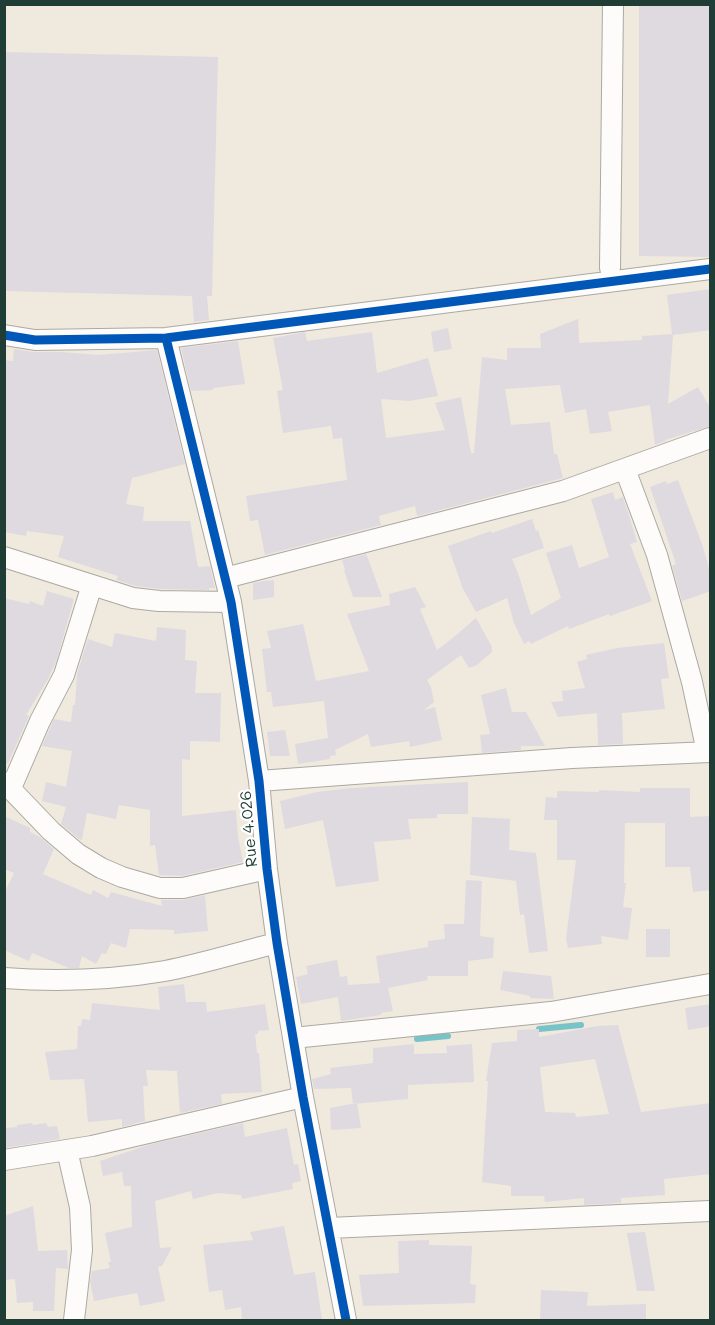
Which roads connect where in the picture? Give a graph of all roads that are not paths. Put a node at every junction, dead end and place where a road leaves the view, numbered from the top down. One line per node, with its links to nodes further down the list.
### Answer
1 (614, 4): 2 (street)
2 (610, 268)
3 (711, 269): 5 (street)
4 (4, 335): 5 (street)
5 (166, 338): 9 (street, Rue 4.026)
6 (711, 438): 7 (street)
7 (625, 469): 9 (street); 12 (street)
8 (4, 556): 10 (street)
9 (225, 578): 11 (street, Rue 4.026)
10 (92, 585): 11 (street); 14 (street)
11 (231, 602): 13 (street, Rue 4.026)
12 (709, 752): 13 (street)
13 (260, 781): 15 (street, Rue 4.026)
14 (8, 785): 15 (street)
15 (267, 869): 16 (street, Rue 4.026)
16 (277, 943): 17 (street); 19 (street, Rue 4.026)
17 (4, 978)
18 (711, 984): 19 (street)
19 (293, 1038): 20 (street, Rue 4.026)
20 (303, 1097): 21 (street); 24 (street, Rue 4.026)
21 (68, 1150): 22 (street); 25 (street)
22 (4, 1160)
23 (711, 1211): 24 (street)
24 (329, 1228): 26 (street, Rue 4.026)
25 (74, 1320)
26 (346, 1320)

